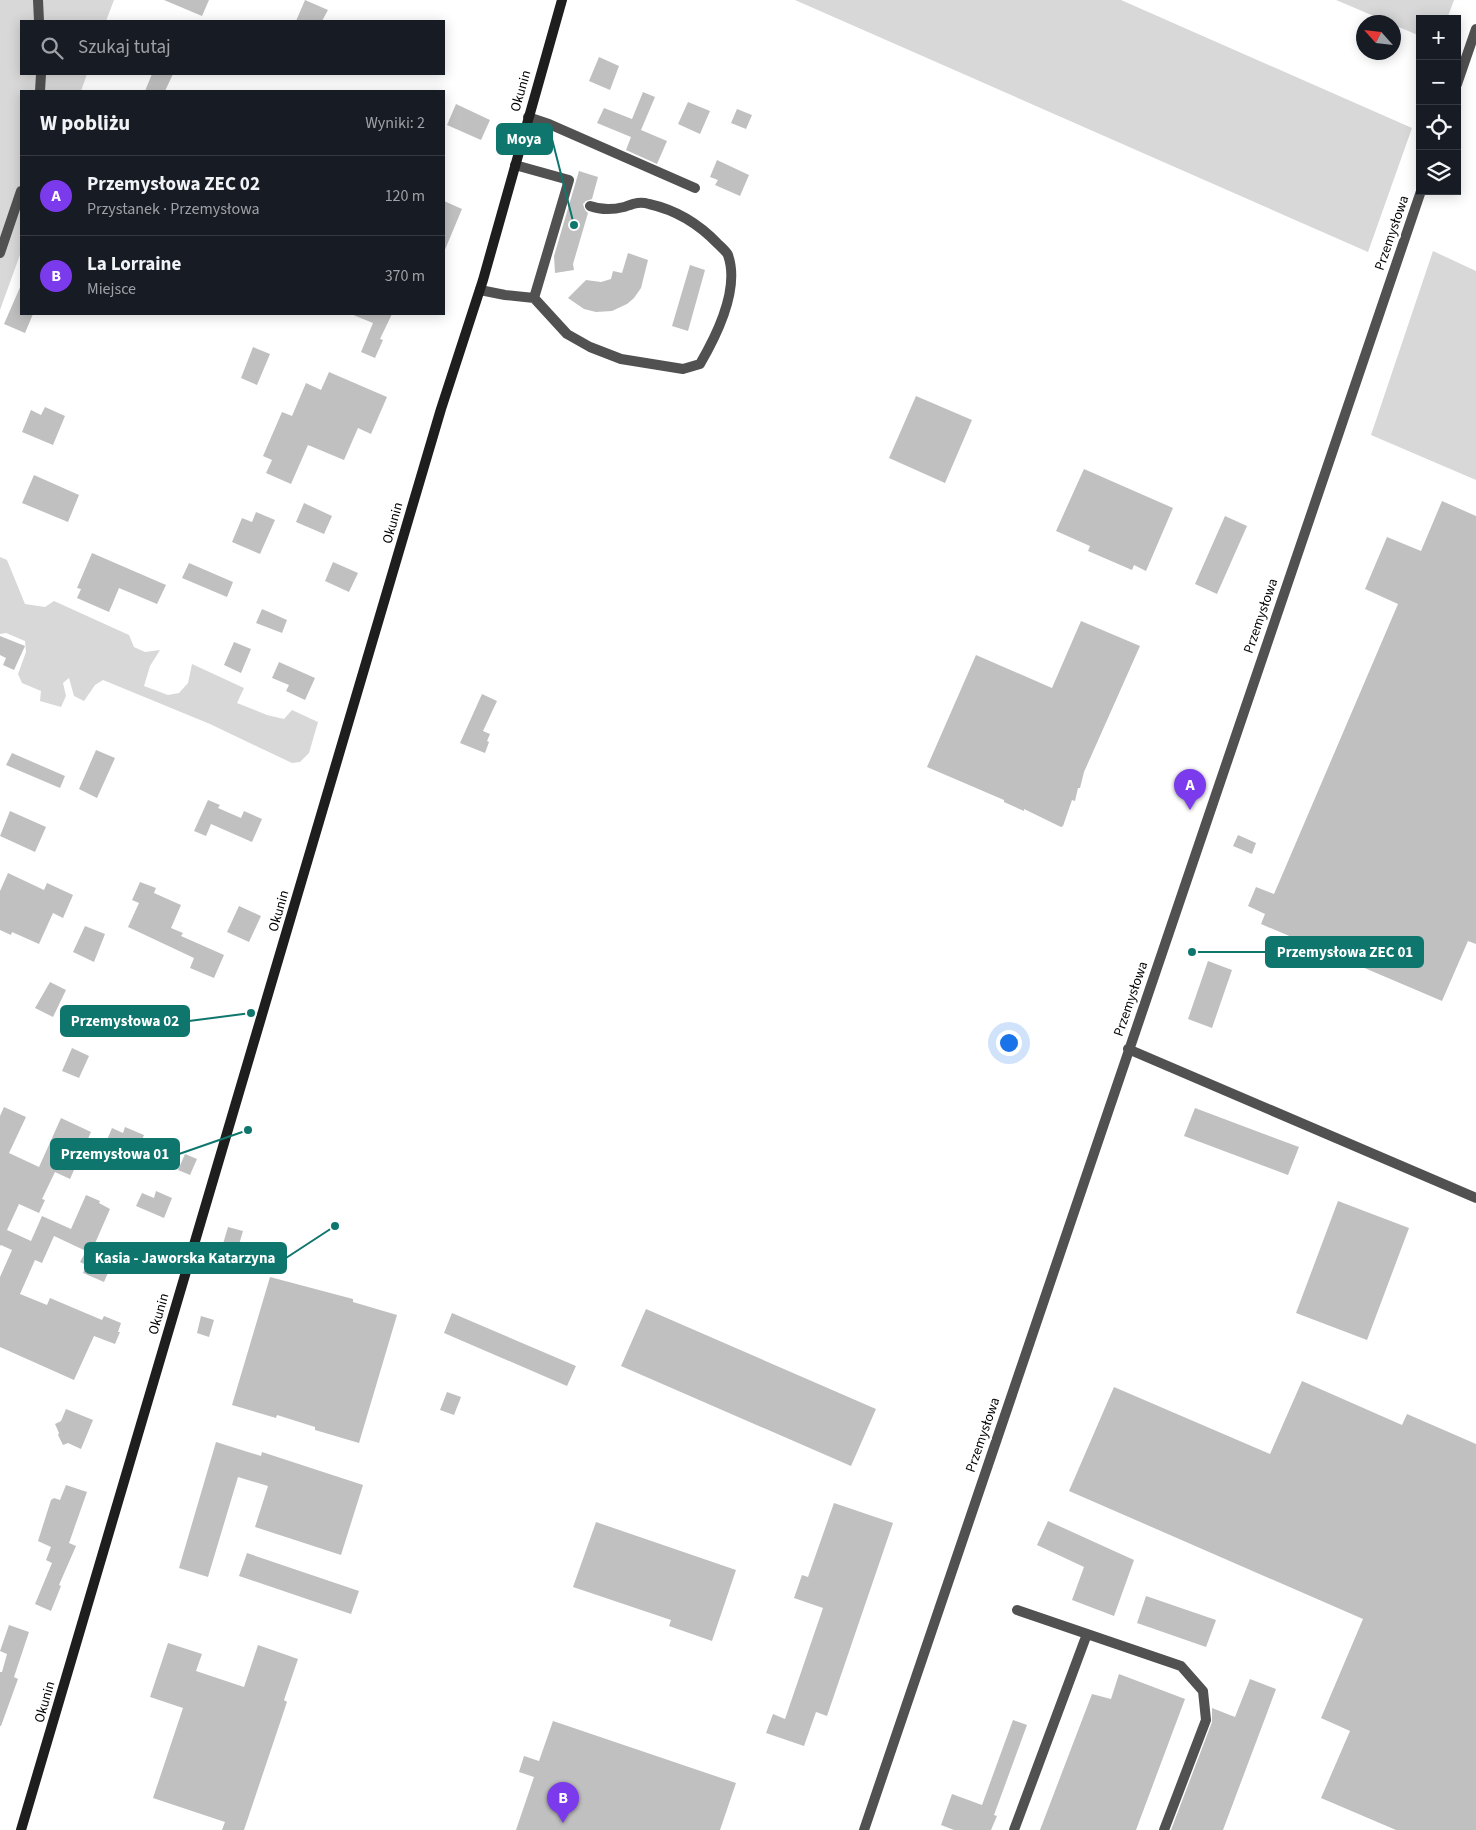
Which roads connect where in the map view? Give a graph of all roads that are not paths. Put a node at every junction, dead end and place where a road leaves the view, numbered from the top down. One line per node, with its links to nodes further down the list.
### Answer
1 (38, 0): 3 (street)
2 (562, 0): 8 (main road, Okunin)
3 (39, 20)
4 (1476, 29): 5 (street)
5 (1461, 72)
6 (41, 75): 7 (street)
7 (40, 90)
8 (528, 117): 9 (main road, Okunin); 10 (street)
9 (515, 165): 15 (main road, Okunin); 16 (street)
10 (695, 188)
11 (20, 194): 14 (street)
12 (1420, 195): 17 (street, Przemysłowa)
13 (590, 206): 16 (street)
14 (0, 253)
15 (480, 290): 16 (street); 21 (main road, Okunin)
16 (534, 298)
17 (1128, 1049): 18 (street, Przemysłowa); 22 (street, Przemysłowa)
18 (1476, 1198)
19 (1017, 1610): 20 (street)
20 (1087, 1634): 23 (street); 24 (street)
21 (21, 1830)
22 (864, 1830)
23 (1014, 1830)
24 (1164, 1830)

